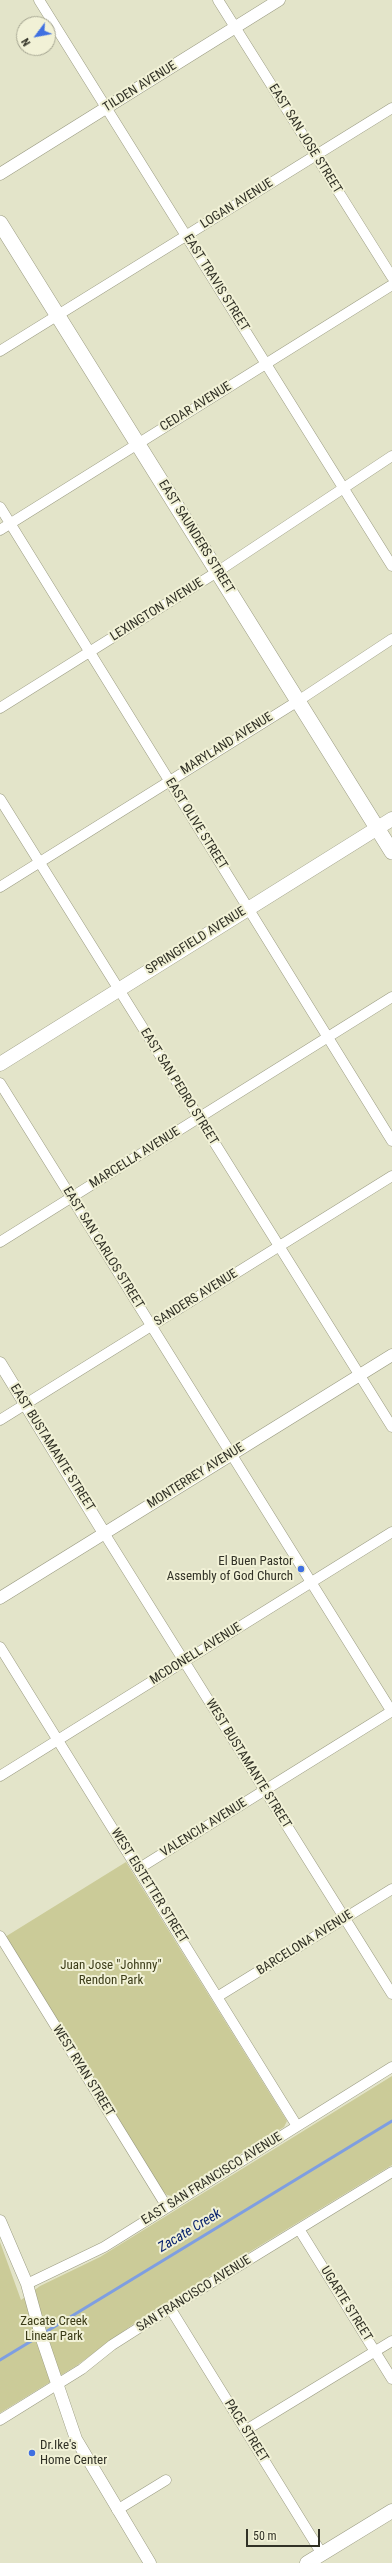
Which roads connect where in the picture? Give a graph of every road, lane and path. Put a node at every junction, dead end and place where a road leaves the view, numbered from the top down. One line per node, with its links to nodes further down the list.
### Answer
1 (40, 0): 5 (street, EAST TRAVIS STREET)
2 (218, 0): 4 (street, EAST SAN JOSE STREET)
3 (279, 0): 4 (street, TILDEN AVENUE)
4 (235, 28): 5 (street, TILDEN AVENUE); 7 (street, EAST SAN JOSE STREET)
5 (106, 107): 8 (street, TILDEN AVENUE); 10 (street, EAST TRAVIS STREET)
6 (392, 108): 7 (street, LOGAN AVENUE)
7 (316, 156): 10 (street, LOGAN AVENUE); 11 (street, EAST SAN JOSE STREET)
8 (0, 174)
9 (0, 223): 13 (main road, EAST SAUNDERS STREET)
10 (186, 236): 13 (street, LOGAN AVENUE); 15 (street, EAST TRAVIS STREET)
11 (392, 277)
12 (392, 286): 15 (street, CEDAR AVENUE)
13 (58, 315): 14 (street, LOGAN AVENUE); 16 (main road, EAST SAUNDERS STREET)
14 (0, 351)
15 (266, 364): 16 (street, CEDAR AVENUE); 18 (street, EAST TRAVIS STREET)
16 (138, 444): 20 (street, CEDAR AVENUE); 23 (main road, EAST SAUNDERS STREET)
17 (392, 456): 18 (street, LEXINGTON AVENUE)
18 (342, 486): 22 (street, EAST TRAVIS STREET); 23 (street, LEXINGTON AVENUE)
19 (0, 507): 20 (street, EAST OLIVE STREET)
20 (10, 523): 21 (street, CEDAR AVENUE); 25 (street, EAST OLIVE STREET)
21 (0, 530)
22 (392, 566)
23 (217, 572): 25 (street, LEXINGTON AVENUE); 26 (main road, EAST SAUNDERS STREET)
24 (392, 639): 26 (street, MARYLAND AVENUE)
25 (89, 652): 27 (street, LEXINGTON AVENUE); 28 (street, EAST OLIVE STREET)
26 (298, 701): 28 (street, MARYLAND AVENUE); 31 (main road, EAST SAUNDERS STREET)
27 (0, 708)
28 (169, 781): 33 (street, MARYLAND AVENUE); 35 (street, EAST OLIVE STREET)
29 (0, 798): 33 (street, EAST SAN PEDRO STREET)
30 (392, 819): 31 (main road, SPRINGFIELD AVENUE)
31 (377, 828): 32 (main road, EAST SAUNDERS STREET); 35 (main road, SPRINGFIELD AVENUE)
32 (392, 852)
33 (39, 862): 34 (street, MARYLAND AVENUE); 36 (street, EAST SAN PEDRO STREET)
34 (0, 886)
35 (248, 909): 36 (main road, SPRINGFIELD AVENUE); 38 (street, EAST OLIVE STREET)
36 (118, 990): 39 (main road, SPRINGFIELD AVENUE); 41 (street, EAST SAN PEDRO STREET)
37 (392, 997): 38 (street, MARCELLA AVENUE)
38 (328, 1038): 41 (street, MARCELLA AVENUE); 42 (street, EAST OLIVE STREET)
39 (0, 1064)
40 (0, 1083): 44 (street, EAST SAN CARLOS STREET)
41 (199, 1118): 44 (street, MARCELLA AVENUE); 46 (street, EAST SAN PEDRO STREET)
42 (392, 1141)
43 (392, 1176): 46 (street, SANDERS AVENUE)
44 (72, 1198): 45 (street, MARCELLA AVENUE); 47 (street, EAST SAN CARLOS STREET)
45 (0, 1242)
46 (279, 1246): 47 (street, SANDERS AVENUE); 50 (street, EAST SAN PEDRO STREET)
47 (152, 1326): 51 (street, SANDERS AVENUE); 54 (street, EAST SAN CARLOS STREET)
48 (392, 1354): 50 (street, MONTERREY AVENUE)
49 (0, 1363): 51 (street, EAST BUSTAMANTE STREET)
50 (360, 1375): 53 (street, EAST SAN PEDRO STREET); 54 (street, MONTERREY AVENUE)
51 (25, 1404): 52 (street, SANDERS AVENUE); 56 (street, EAST BUSTAMANTE STREET)
52 (0, 1420)
53 (392, 1427)
54 (232, 1454): 56 (street, MONTERREY AVENUE); 57 (street, EAST SAN CARLOS STREET)
55 (392, 1532): 57 (street, MCDONELL AVENUE)
56 (104, 1533): 58 (street, MONTERREY AVENUE); 60 (street, WEST BUSTAMANTE STREET)
57 (312, 1582): 60 (street, MCDONELL AVENUE); 61 (street, EAST SAN CARLOS STREET)
58 (0, 1598)
59 (0, 1647): 62 (street, WEST EISTETTER STREET)
60 (184, 1662): 62 (street, MCDONELL AVENUE); 64 (street, WEST BUSTAMANTE STREET)
61 (392, 1711): 64 (street, VALENCIA AVENUE)
62 (58, 1740): 63 (street, MCDONELL AVENUE); 65 (street, WEST EISTETTER STREET)
63 (0, 1776)
64 (264, 1790): 65 (street, VALENCIA AVENUE); 67 (street, WEST BUSTAMANTE STREET)
65 (138, 1869): 70 (street, WEST EISTETTER STREET)
66 (392, 1888): 67 (street, BARCELONA AVENUE)
67 (344, 1918): 69 (street, WEST BUSTAMANTE STREET); 70 (street, BARCELONA AVENUE)
68 (0, 1936): 74 (street, WEST RYAN STREET)
69 (392, 1994)
70 (217, 1997): 72 (street, WEST EISTETTER STREET)
71 (392, 2067): 72 (street, EAST SAN FRANCISCO AVENUE)
72 (297, 2126): 74 (street, EAST SAN FRANCISCO AVENUE)
73 (392, 2172): 76 (street, SAN FRANCISCO AVENUE)
74 (167, 2207): 77 (street, EAST SAN FRANCISCO AVENUE)
75 (0, 2221): 77 (street)
76 (299, 2229): 78 (street, SAN FRANCISCO AVENUE); 80 (street, UGARTE STREET)
77 (27, 2284): 82 (street)
78 (170, 2308): 82 (street, SAN FRANCISCO AVENUE); 84 (street, PACE STREET)
79 (392, 2341): 80 (street)
80 (375, 2351): 81 (street, UGARTE STREET); 84 (street)
81 (392, 2379)
82 (57, 2385): 83 (street, SAN FRANCISCO AVENUE); 86 (street)
83 (0, 2420)
84 (246, 2430): 88 (street, PACE STREET)
85 (166, 2480): 86 (street)
86 (117, 2510): 89 (street)
87 (392, 2511): 88 (main road)
88 (322, 2554): 90 (main road)
89 (150, 2563)
90 (307, 2563)

